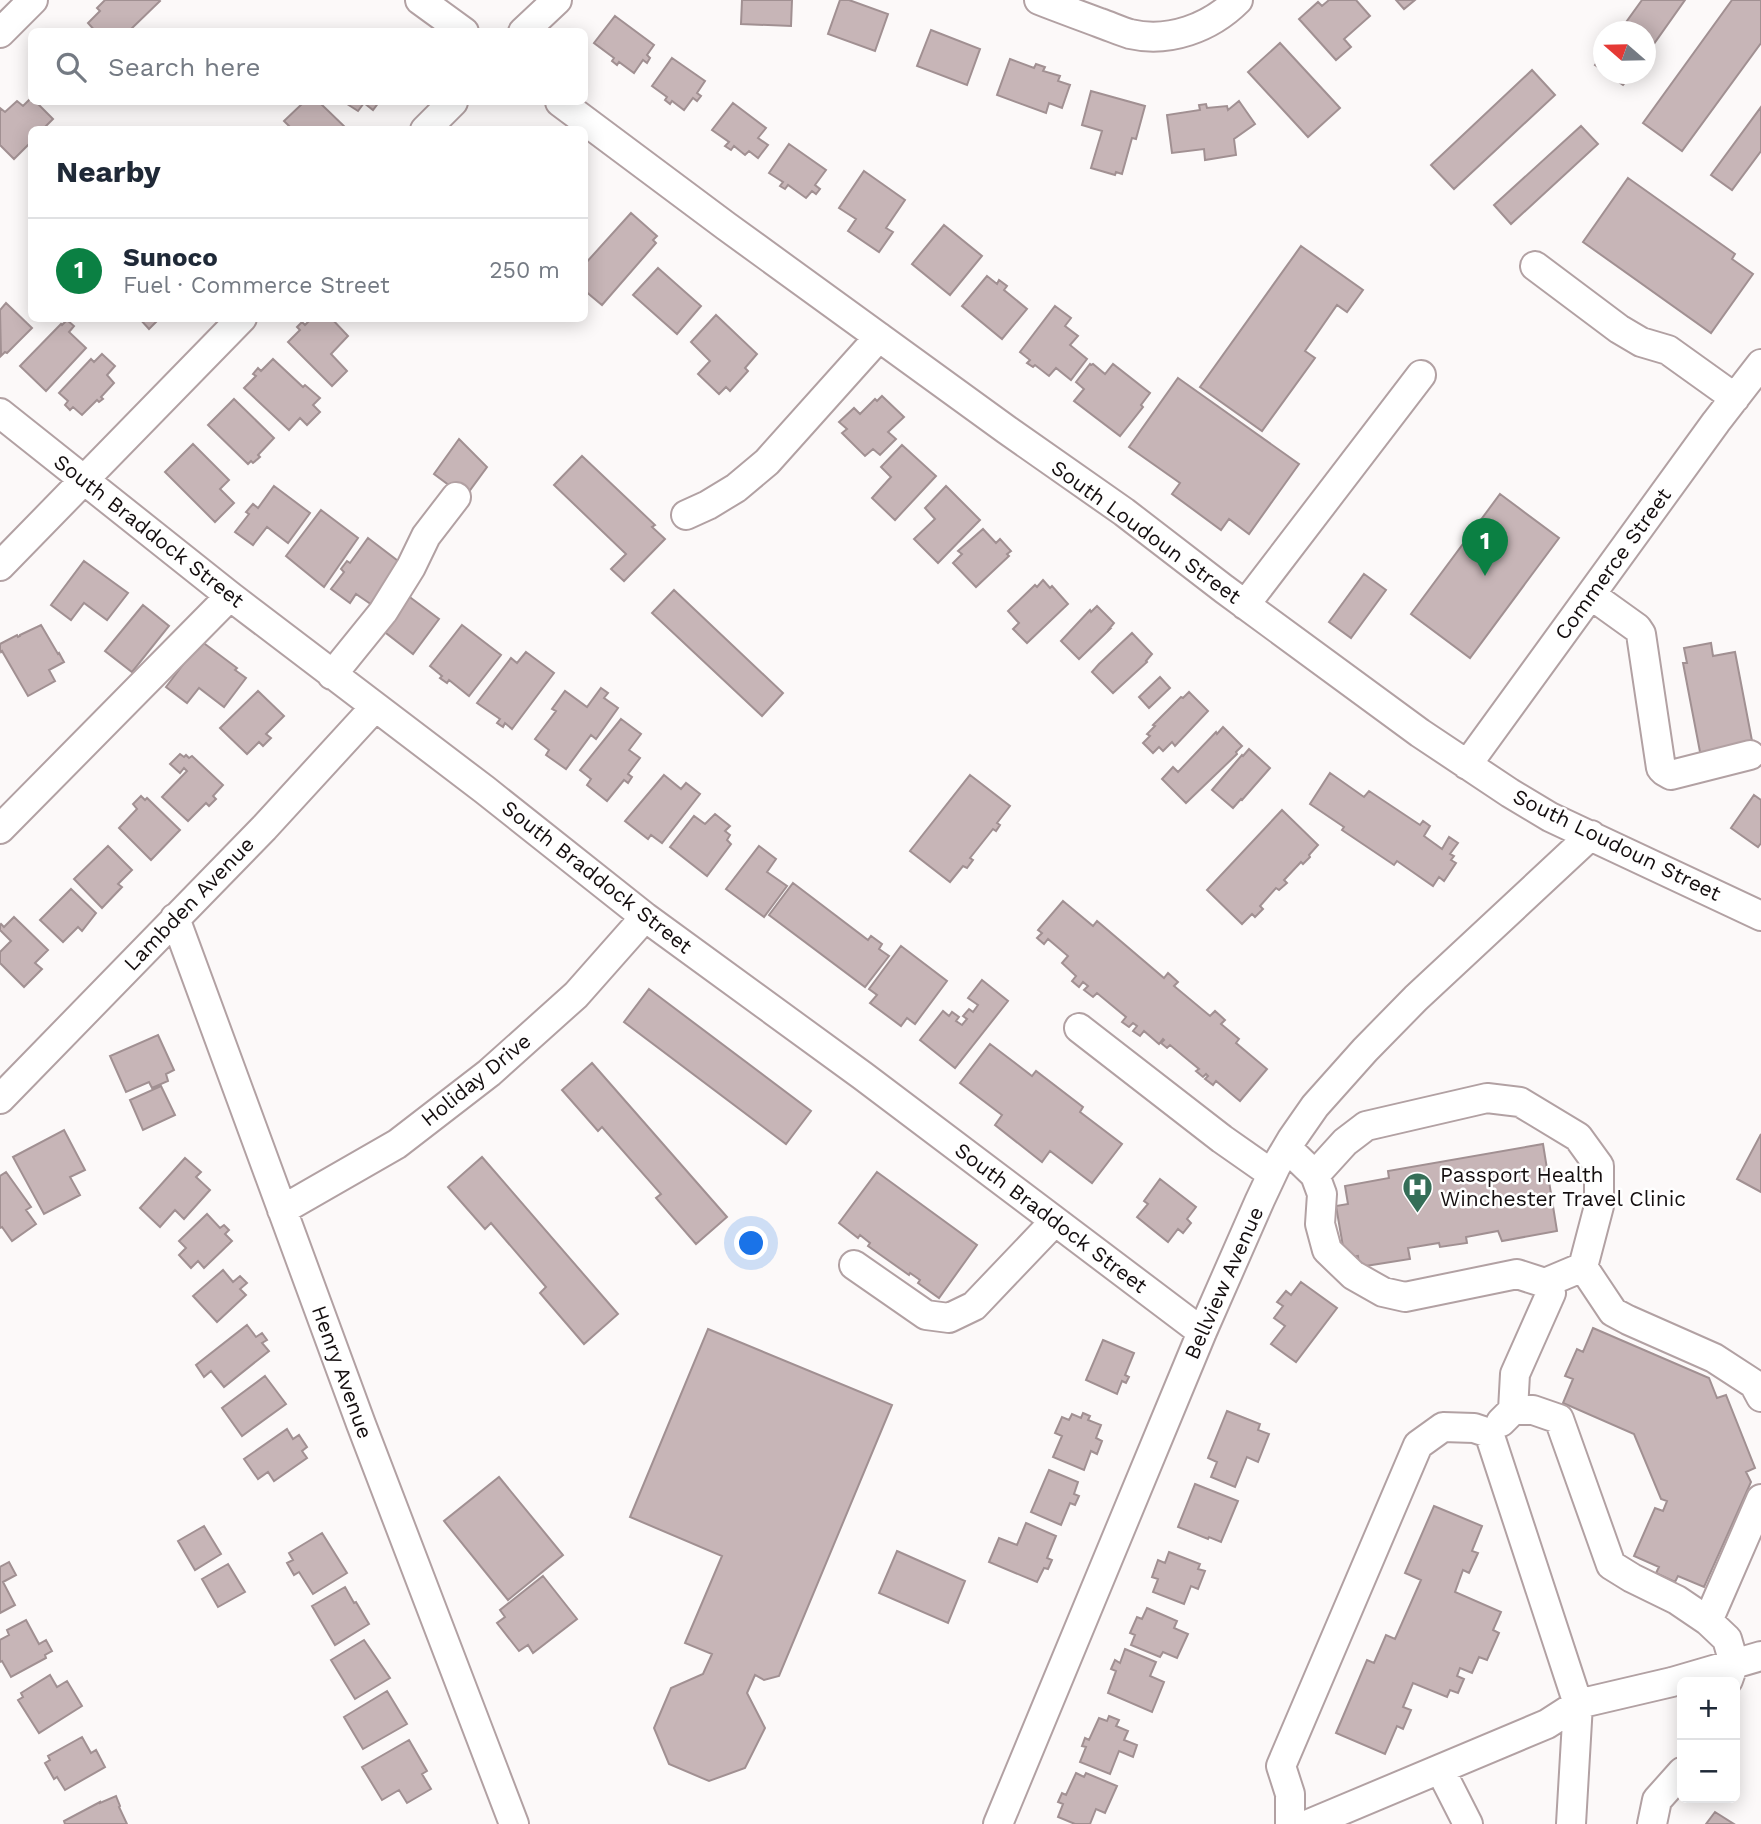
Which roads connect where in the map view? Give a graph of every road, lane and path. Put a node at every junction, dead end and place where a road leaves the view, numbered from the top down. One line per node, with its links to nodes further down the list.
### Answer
1 (33, 0): 8 (street)
2 (420, 0): 6 (street)
3 (557, 0): 7 (street)
4 (1039, 0): 5 (street)
5 (1238, 0)
6 (458, 28)
7 (527, 28)
8 (0, 33)
9 (450, 105): 11 (street)
10 (564, 105): 14 (street, South Loudoun Street)
11 (429, 126)
12 (1535, 266): 17 (street)
13 (238, 322): 19 (street)
14 (879, 337): 21 (street); 25 (street, South Loudoun Street)
15 (1761, 365): 17 (street, Commerce Street)
16 (1421, 374): 25 (street)
17 (1735, 398): 23 (street, Commerce Street)
18 (0, 413): 19 (street, South Braddock Street)
19 (84, 480): 22 (street); 24 (street, South Braddock Street)
20 (456, 497): 26 (street)
21 (686, 515)
22 (0, 566)
23 (1591, 595): 28 (street); 29 (street, Commerce Street)
24 (230, 596): 26 (street, South Braddock Street); 30 (street)
25 (1245, 605): 29 (street, South Loudoun Street)
26 (332, 675): 27 (street, South Braddock Street)
27 (375, 707): 33 (street, South Braddock Street); 34 (street, Lambden Avenue)
28 (1750, 755)
29 (1467, 765): 31 (street, South Loudoun Street)
30 (0, 829)
31 (1591, 835): 32 (street, South Loudoun Street); 37 (street, Bellview Avenue)
32 (1761, 916)
33 (645, 917): 40 (street, Holiday Drive); 41 (street, South Braddock Street)
34 (176, 918): 36 (street, Lambden Avenue); 40 (street, Henry Avenue)
35 (1079, 1028): 38 (street)
36 (0, 1099)
37 (1287, 1148): 38 (street, Bellview Avenue); 39 (street)
38 (1272, 1174): 45 (street, Bellview Avenue)
39 (1315, 1175): 43 (street); 44 (street)
40 (282, 1210): 56 (street, Henry Avenue)
41 (1055, 1221): 42 (street); 45 (street, South Braddock Street)
42 (854, 1265)
43 (1583, 1267): 44 (street); 46 (street)
44 (1545, 1283): 47 (street)
45 (1202, 1332): 57 (street, Bellview Avenue)
46 (1761, 1397)
47 (1513, 1410): 48 (street); 50 (street)
48 (1489, 1433): 53 (street); 58 (street)
49 (1761, 1499): 50 (street)
50 (1708, 1621): 52 (street)
51 (1761, 1656): 52 (street)
52 (1731, 1673): 53 (street)
53 (1578, 1704): 54 (street); 61 (street)
54 (1440, 1769): 59 (street); 60 (street)
55 (1677, 1778): 62 (street)
56 (514, 1824)
57 (998, 1824)
58 (1290, 1824)
59 (1309, 1824)
60 (1468, 1824)
61 (1571, 1824)
62 (1652, 1824)

